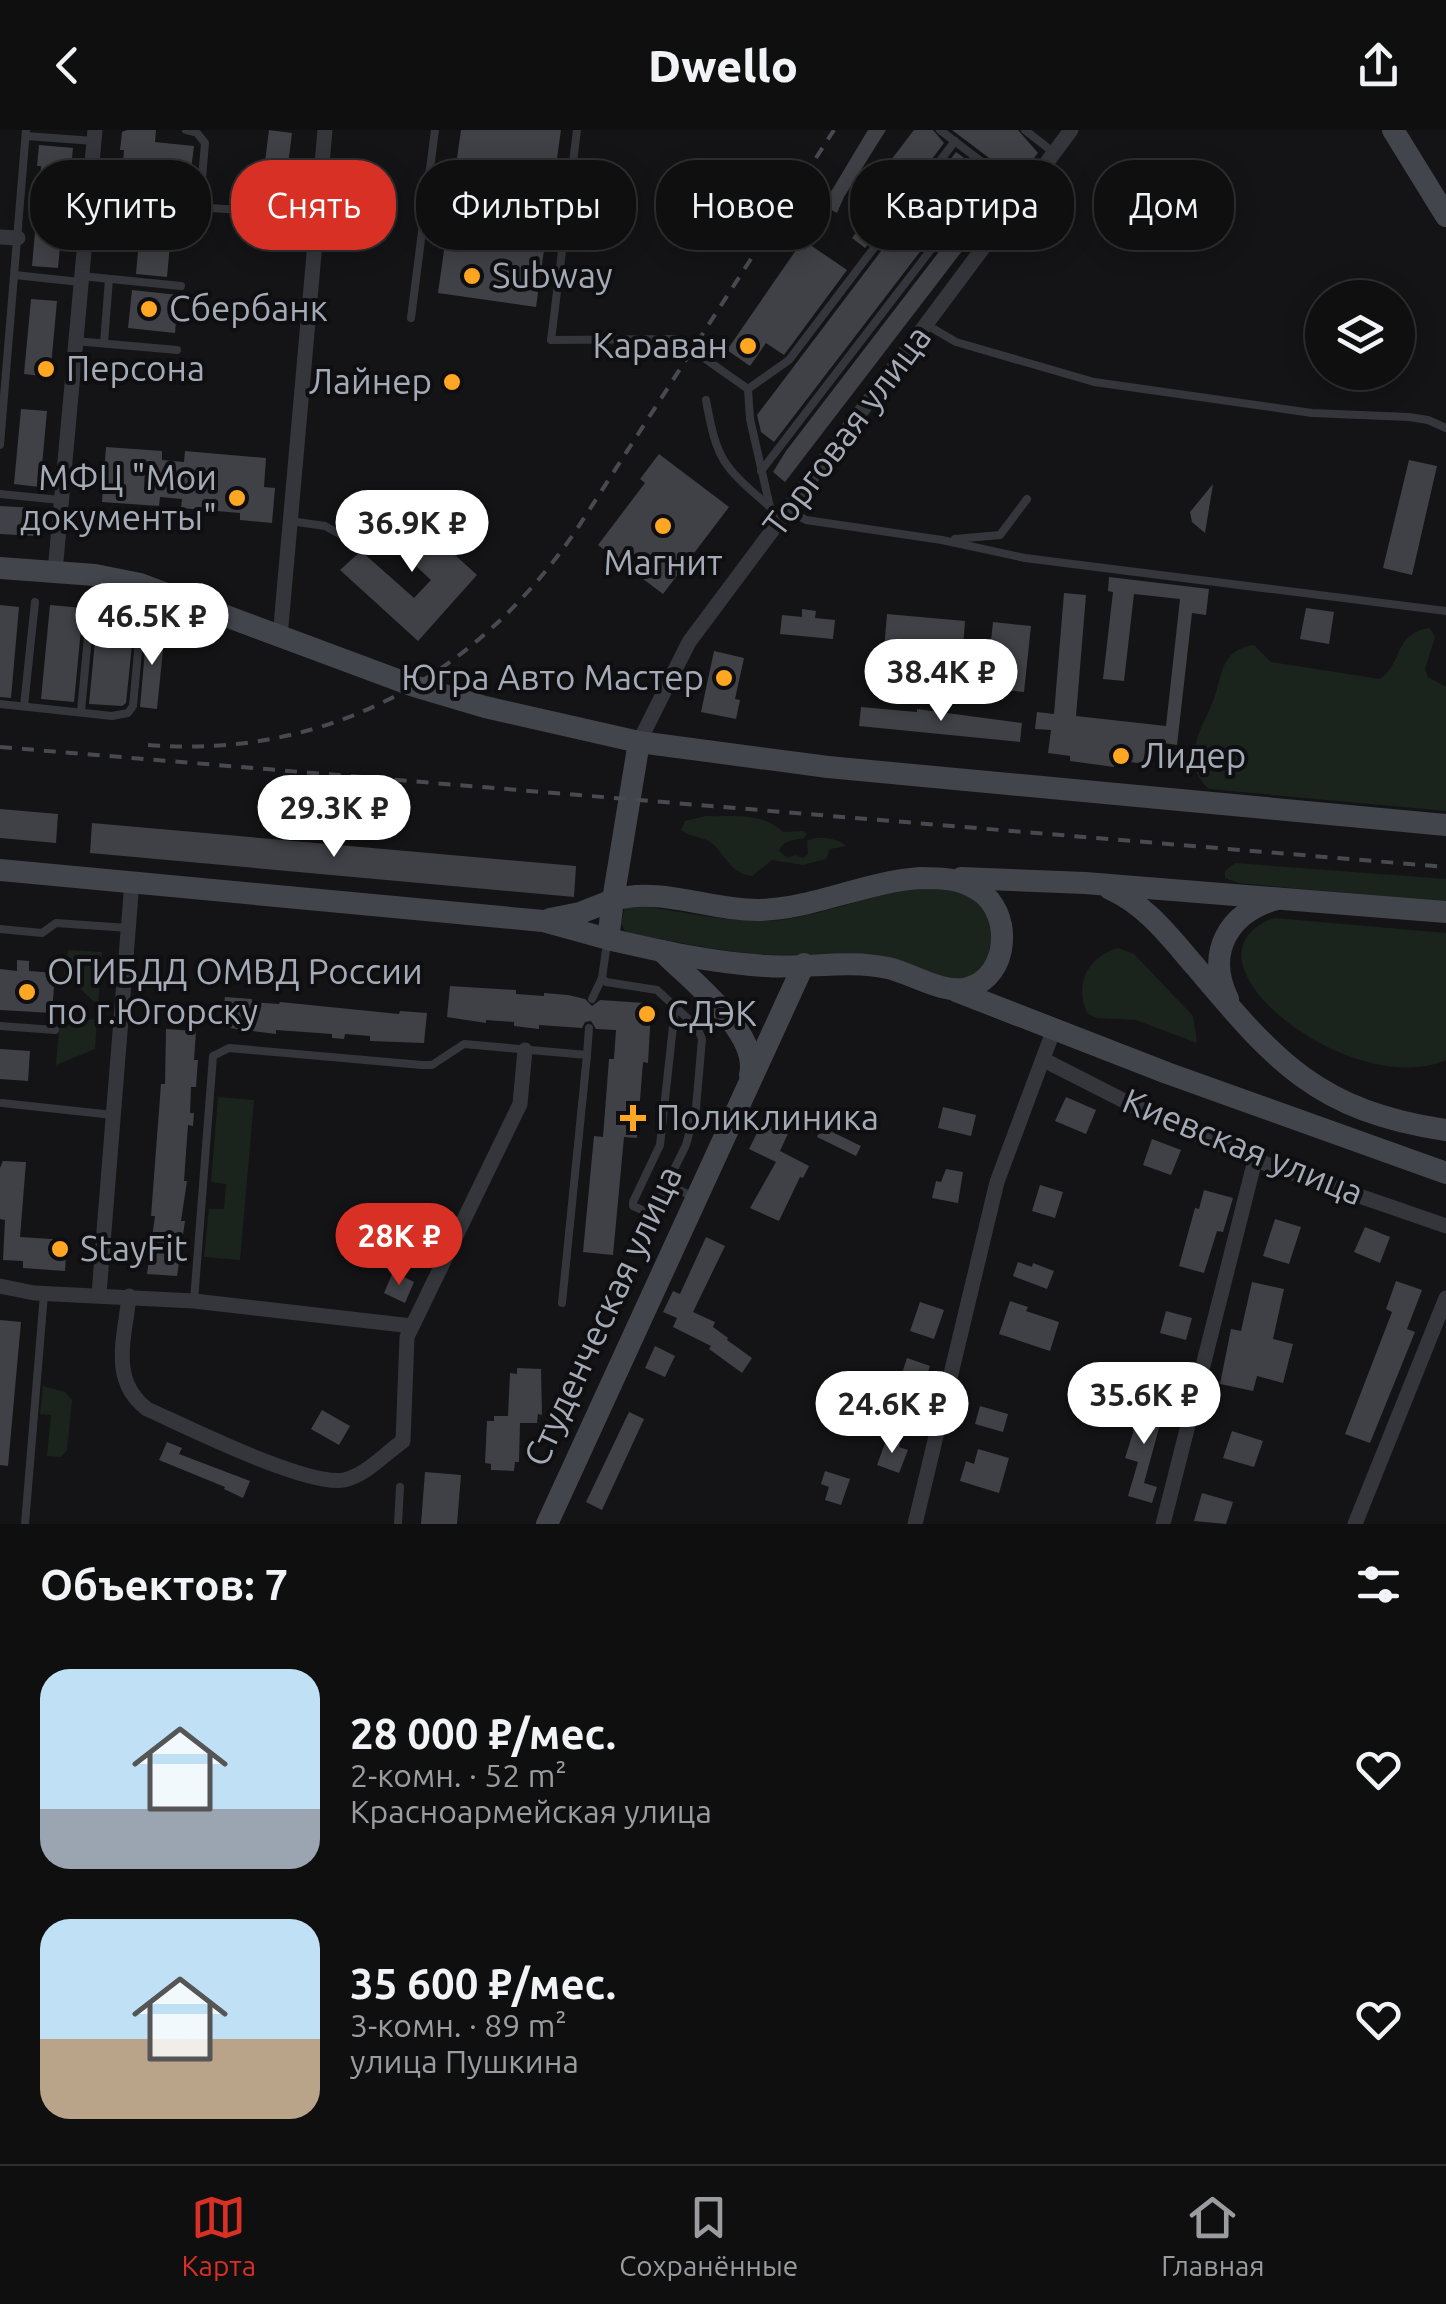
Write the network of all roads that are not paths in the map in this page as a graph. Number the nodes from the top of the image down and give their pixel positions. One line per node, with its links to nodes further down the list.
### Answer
1 (186, 130): 13 (lane)
2 (325, 130): 14 (street)
3 (435, 130): 28 (lane)
4 (577, 130): 33 (lane)
5 (940, 130): 11 (lane)
6 (1025, 130): 12 (lane)
7 (1071, 130): 12 (street, Торговая улица)
8 (1394, 130): 17 (street)
9 (26, 133): 10 (lane); 19 (lane)
10 (94, 136)
11 (955, 142): 15 (lane); 33 (lane)
12 (1055, 153): 16 (street, Торговая улица)
13 (204, 160)
14 (322, 160)
15 (979, 160)
16 (1050, 160)
17 (1446, 216)
18 (0, 237): 19 (street)
19 (18, 238): 24 (lane)
20 (83, 250): 25 (street)
21 (315, 250): 42 (street)
22 (931, 250): 37 (lane)
23 (983, 250): 29 (street, Торговая улица)
24 (14, 275): 25 (lane); 36 (lane)
25 (80, 279): 26 (lane); 30 (street)
26 (109, 279): 27 (lane); 31 (lane)
27 (181, 286)
28 (411, 318)
29 (927, 325): 35 (lane); 41 (street, Торговая улица)
30 (75, 341): 31 (lane); 40 (street)
31 (104, 343): 32 (lane)
32 (177, 350)
33 (748, 389): 37 (lane)
34 (706, 400): 41 (lane)
35 (1446, 428)
36 (0, 445)
37 (761, 471): 41 (lane)
38 (0, 494): 40 (lane)
39 (1027, 499): 43 (lane)
40 (61, 500): 46 (street)
41 (779, 511): 43 (lane); 55 (street, Торговая улица)
42 (290, 521): 44 (lane); 51 (street)
43 (942, 540): 49 (lane)
44 (358, 544)
45 (0, 568): 46 (street)
46 (55, 572): 51 (street)
47 (35, 602): 53 (lane)
48 (91, 605): 54 (lane)
49 (1446, 611)
50 (140, 630): 54 (lane)
51 (280, 637): 55 (street)
52 (0, 704): 53 (lane)
53 (24, 706): 54 (lane)
54 (81, 711)
55 (639, 742): 56 (street); 57 (street)
56 (1446, 825)
57 (624, 834): 63 (street); 64 (street)
58 (0, 870): 60 (street)
59 (952, 878): 61 (street); 63 (street); 73 (street)
60 (132, 882): 66 (street); 67 (street)
61 (1085, 882): 62 (street); 77 (street)
62 (1285, 896): 65 (street); 77 (street)
63 (666, 898): 64 (street)
64 (613, 900): 66 (street); 69 (street)
65 (1446, 912)
66 (543, 920): 69 (street)
67 (128, 928): 68 (lane); 86 (street)
68 (0, 929)
69 (608, 938): 70 (street); 72 (lane)
70 (662, 951): 71 (street); 84 (street)
71 (804, 964): 73 (street); 84 (street, Студенческая улица)
72 (602, 978): 74 (lane); 75 (lane)
73 (956, 991): 79 (street)
74 (592, 1000)
75 (676, 1008): 92 (lane); 92 (lane)
76 (0, 1026): 80 (lane)
77 (1246, 1027): 87 (street)
78 (589, 1028): 82 (lane)
79 (1054, 1029): 83 (street); 88 (street)
80 (56, 1030)
81 (525, 1050): 82 (lane); 100 (lane); 102 (street)
82 (586, 1055): 101 (lane)
83 (1044, 1060): 90 (street, Киевская улица); 107 (street)
84 (748, 1084): 93 (street, Студенческая улица)
85 (2, 1104): 86 (lane)
86 (113, 1114): 97 (street)
87 (1446, 1130)
88 (1378, 1149): 89 (street); 91 (street)
89 (1446, 1159)
90 (1256, 1160): 94 (street, Киевская улица); 108 (street)
91 (1446, 1173)
92 (666, 1184): 93 (lane)
93 (695, 1198): 106 (street, Студенческая улица)
94 (1446, 1226)
95 (0, 1286): 96 (street)
96 (44, 1293): 97 (street); 104 (lane)
97 (99, 1294): 98 (street)
98 (129, 1296): 100 (street); 102 (street)
99 (1446, 1298): 109 (street)
100 (194, 1302): 102 (street)
101 (562, 1302)
102 (412, 1326)
103 (400, 1487): 105 (lane)
104 (24, 1524)
105 (398, 1524)
106 (547, 1524)
107 (915, 1524)
108 (1164, 1524)
109 (1356, 1524)

